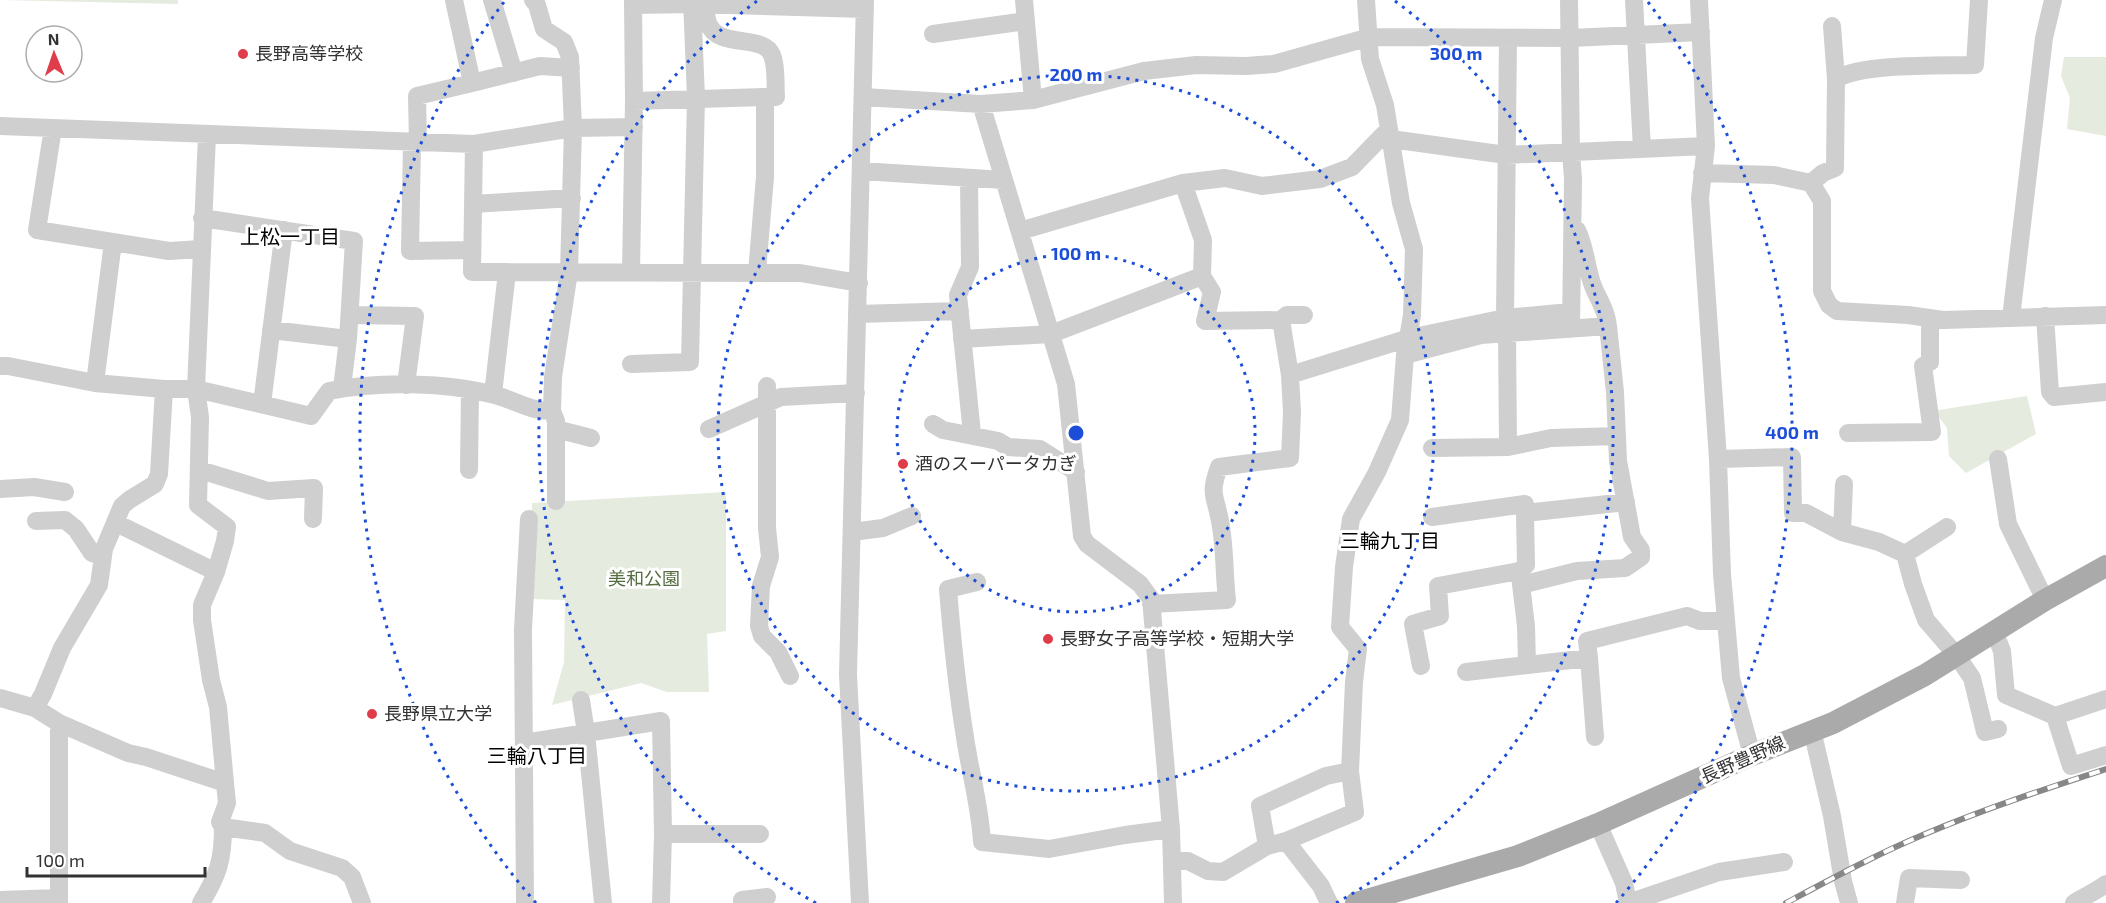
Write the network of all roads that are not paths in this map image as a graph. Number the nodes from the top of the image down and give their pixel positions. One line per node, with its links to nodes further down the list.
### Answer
1 (454, 0): 26 (street)
2 (492, 0): 24 (street)
3 (533, 0): 23 (street)
4 (1024, 0): 15 (street)
5 (1366, 0): 20 (street)
6 (1569, 0): 22 (street)
7 (1634, 0): 19 (street)
8 (1699, 0): 17 (street)
9 (1978, 0): 25 (street)
10 (2053, 0): 73 (street)
11 (633, 3): 12 (street); 31 (street)
12 (697, 3): 13 (street); 27 (street); 29 (street)
13 (790, 4): 14 (street)
14 (865, 4): 28 (street)
15 (1026, 21): 18 (street); 30 (street)
16 (1833, 26): 25 (street)
17 (1701, 32): 19 (street); 41 (street)
18 (933, 34)
19 (1635, 34): 22 (street); 42 (street)
20 (1370, 37): 21 (street); 30 (street); 37 (street)
21 (1508, 38): 22 (street); 44 (street)
22 (1571, 38): 43 (street)
23 (571, 68): 24 (street); 36 (street)
24 (514, 73): 26 (street)
25 (1836, 80): 50 (street)
26 (472, 83): 39 (street)
27 (765, 97): 29 (street); 64 (street)
28 (863, 97): 32 (street); 45 (street)
29 (696, 98): 31 (street); 63 (street)
30 (1033, 100): 32 (street)
31 (634, 101): 34 (street)
32 (981, 104): 48 (street)
33 (0, 126): 35 (street)
34 (634, 127): 36 (street); 62 (street)
35 (53, 128): 38 (street); 57 (street)
36 (573, 128): 40 (street); 51 (street)
37 (1390, 134): 44 (street); 49 (street); 83 (street)
38 (207, 135): 39 (street); 53 (street)
39 (415, 143): 40 (street); 59 (street)
40 (474, 144): 52 (street)
41 (1706, 146): 42 (street); 46 (street)
42 (1642, 149): 43 (street)
43 (1571, 152): 44 (street); 54 (street)
44 (1506, 155): 77 (street)
45 (861, 171): 47 (street); 66 (street)
46 (1702, 173): 50 (street); 108 (street)
47 (969, 178): 48 (street); 67 (street)
48 (1004, 180): 56 (street)
49 (1183, 183): 56 (street); 65 (street)
50 (1811, 183): 74 (street)
51 (572, 198): 52 (street); 61 (street)
52 (473, 204): 59 (street)
53 (202, 218): 55 (street); 58 (street)
54 (1573, 223): 76 (street); 78 (street)
55 (284, 230): 69 (street); 79 (street)
56 (1020, 231): 80 (street)
57 (113, 242): 58 (street); 87 (street)
58 (201, 249): 91 (street)
59 (471, 250): 60 (street)
60 (507, 272): 61 (street); 95 (street)
61 (569, 272): 62 (street); 98 (street)
62 (631, 272): 63 (street)
63 (693, 272): 64 (street); 84 (street)
64 (757, 272): 66 (street)
65 (1202, 276): 75 (street); 80 (street)
66 (859, 284): 68 (street)
67 (960, 311): 68 (street); 82 (street)
68 (858, 314): 94 (street)
69 (350, 315): 81 (street); 88 (street)
70 (1304, 315): 75 (street)
71 (2106, 315): 72 (street)
72 (2045, 316): 73 (street); 93 (street)
73 (2011, 318): 74 (street)
74 (1930, 319): 102 (street)
75 (1281, 320): 86 (street)
76 (1571, 320): 77 (street); 78 (street)
77 (1506, 325): 83 (street); 106 (street)
78 (1608, 326): 104 (street)
79 (271, 330): 81 (street); 97 (street)
80 (1051, 334): 82 (street); 112 (street)
81 (348, 339): 89 (street)
82 (962, 339): 103 (street)
83 (1407, 346): 86 (street); 157 (street)
84 (631, 364)
85 (0, 366): 87 (street)
86 (1290, 375): 135 (street)
87 (95, 383): 90 (street)
88 (406, 385): 89 (street); 92 (street)
89 (342, 388): 97 (street)
90 (164, 389): 91 (street); 124 (street)
91 (196, 389): 97 (street); 110 (street)
92 (470, 390): 95 (street); 111 (street)
93 (2106, 392)
94 (856, 393): 96 (street); 126 (street)
95 (493, 394): 98 (street)
96 (767, 395): 101 (street); 143 (street)
97 (262, 404)
98 (552, 411): 100 (street)
99 (933, 424): 103 (street)
100 (556, 429): 105 (street); 116 (street)
101 (709, 429)
102 (1848, 433)
103 (972, 434): 112 (street)
104 (1617, 436): 106 (street); 117 (street)
105 (591, 438)
106 (1508, 447): 107 (street)
107 (1432, 448)
108 (1719, 459): 127 (street); 136 (street)
109 (1998, 459): 134 (street)
110 (200, 470): 121 (street); 131 (street)
111 (469, 470)
112 (1076, 472): 135 (street)
113 (1844, 484): 127 (street)
114 (0, 489): 115 (street)
115 (65, 492)
116 (556, 501)
117 (1626, 502): 118 (street); 132 (street)
118 (1524, 513): 120 (street); 132 (street)
119 (912, 516): 126 (street)
120 (1432, 517)
121 (313, 519)
122 (529, 519): 154 (street)
123 (36, 521): 129 (street)
124 (116, 523): 129 (street); 131 (street)
125 (1947, 527): 128 (street)
126 (852, 532): 180 (street)
127 (1842, 532): 128 (street)
128 (1905, 554): 138 (street)
129 (103, 556): 147 (street)
130 (2106, 566): 134 (main road, 長野豊野線)
131 (216, 572): 158 (street)
132 (1520, 578): 140 (street); 141 (street)
133 (977, 582): 161 (street)
134 (2045, 600): 137 (main road, 長野豊野線)
135 (1151, 604): 161 (street)
136 (1726, 621): 139 (street); 155 (street)
137 (1994, 631): 138 (main road, 長野豊野線); 148 (street)
138 (1957, 656): 150 (street); 151 (main road, 長野豊野線)
139 (1589, 658): 140 (street); 153 (street)
140 (1527, 664): 142 (street)
141 (1421, 666)
142 (1466, 672)
143 (790, 676)
144 (0, 698): 147 (street)
145 (2106, 699): 148 (street)
146 (581, 700): 152 (street)
147 (34, 708): 149 (street)
148 (2055, 716): 156 (street)
149 (59, 723): 158 (street); 172 (street)
150 (1998, 729)
151 (1812, 730): 155 (main road, 長野豊野線); 185 (street)
152 (586, 733): 154 (street); 162 (street); 177 (street)
153 (1595, 737)
154 (524, 743): 176 (street)
155 (1752, 755): 159 (main road, 長野豊野線)
156 (2106, 755)
157 (1350, 771): 164 (street); 165 (street)
158 (225, 783): 160 (street)
159 (1598, 824): 183 (main road, 長野豊野線); 184 (street)
160 (222, 827): 174 (street); 175 (street)
161 (1171, 829): 166 (street)
162 (663, 834): 163 (street); 178 (street)
163 (760, 834)
164 (1286, 841): 165 (street); 182 (street)
165 (1266, 846): 166 (street)
166 (1172, 861): 181 (street)
167 (1784, 862): 184 (street)
168 (1961, 880): 186 (street)
169 (2106, 884): 173 (street)
170 (767, 897): 179 (street)
171 (0, 900): 172 (street)
172 (59, 900)
173 (2089, 900)
174 (365, 902)
175 (201, 903)
176 (525, 903)
177 (603, 903)
178 (661, 903)
179 (742, 903)
180 (860, 903)
181 (1173, 903)
182 (1329, 903)
183 (1356, 903)
184 (1628, 903)
185 (1849, 903)
186 (1905, 903)

